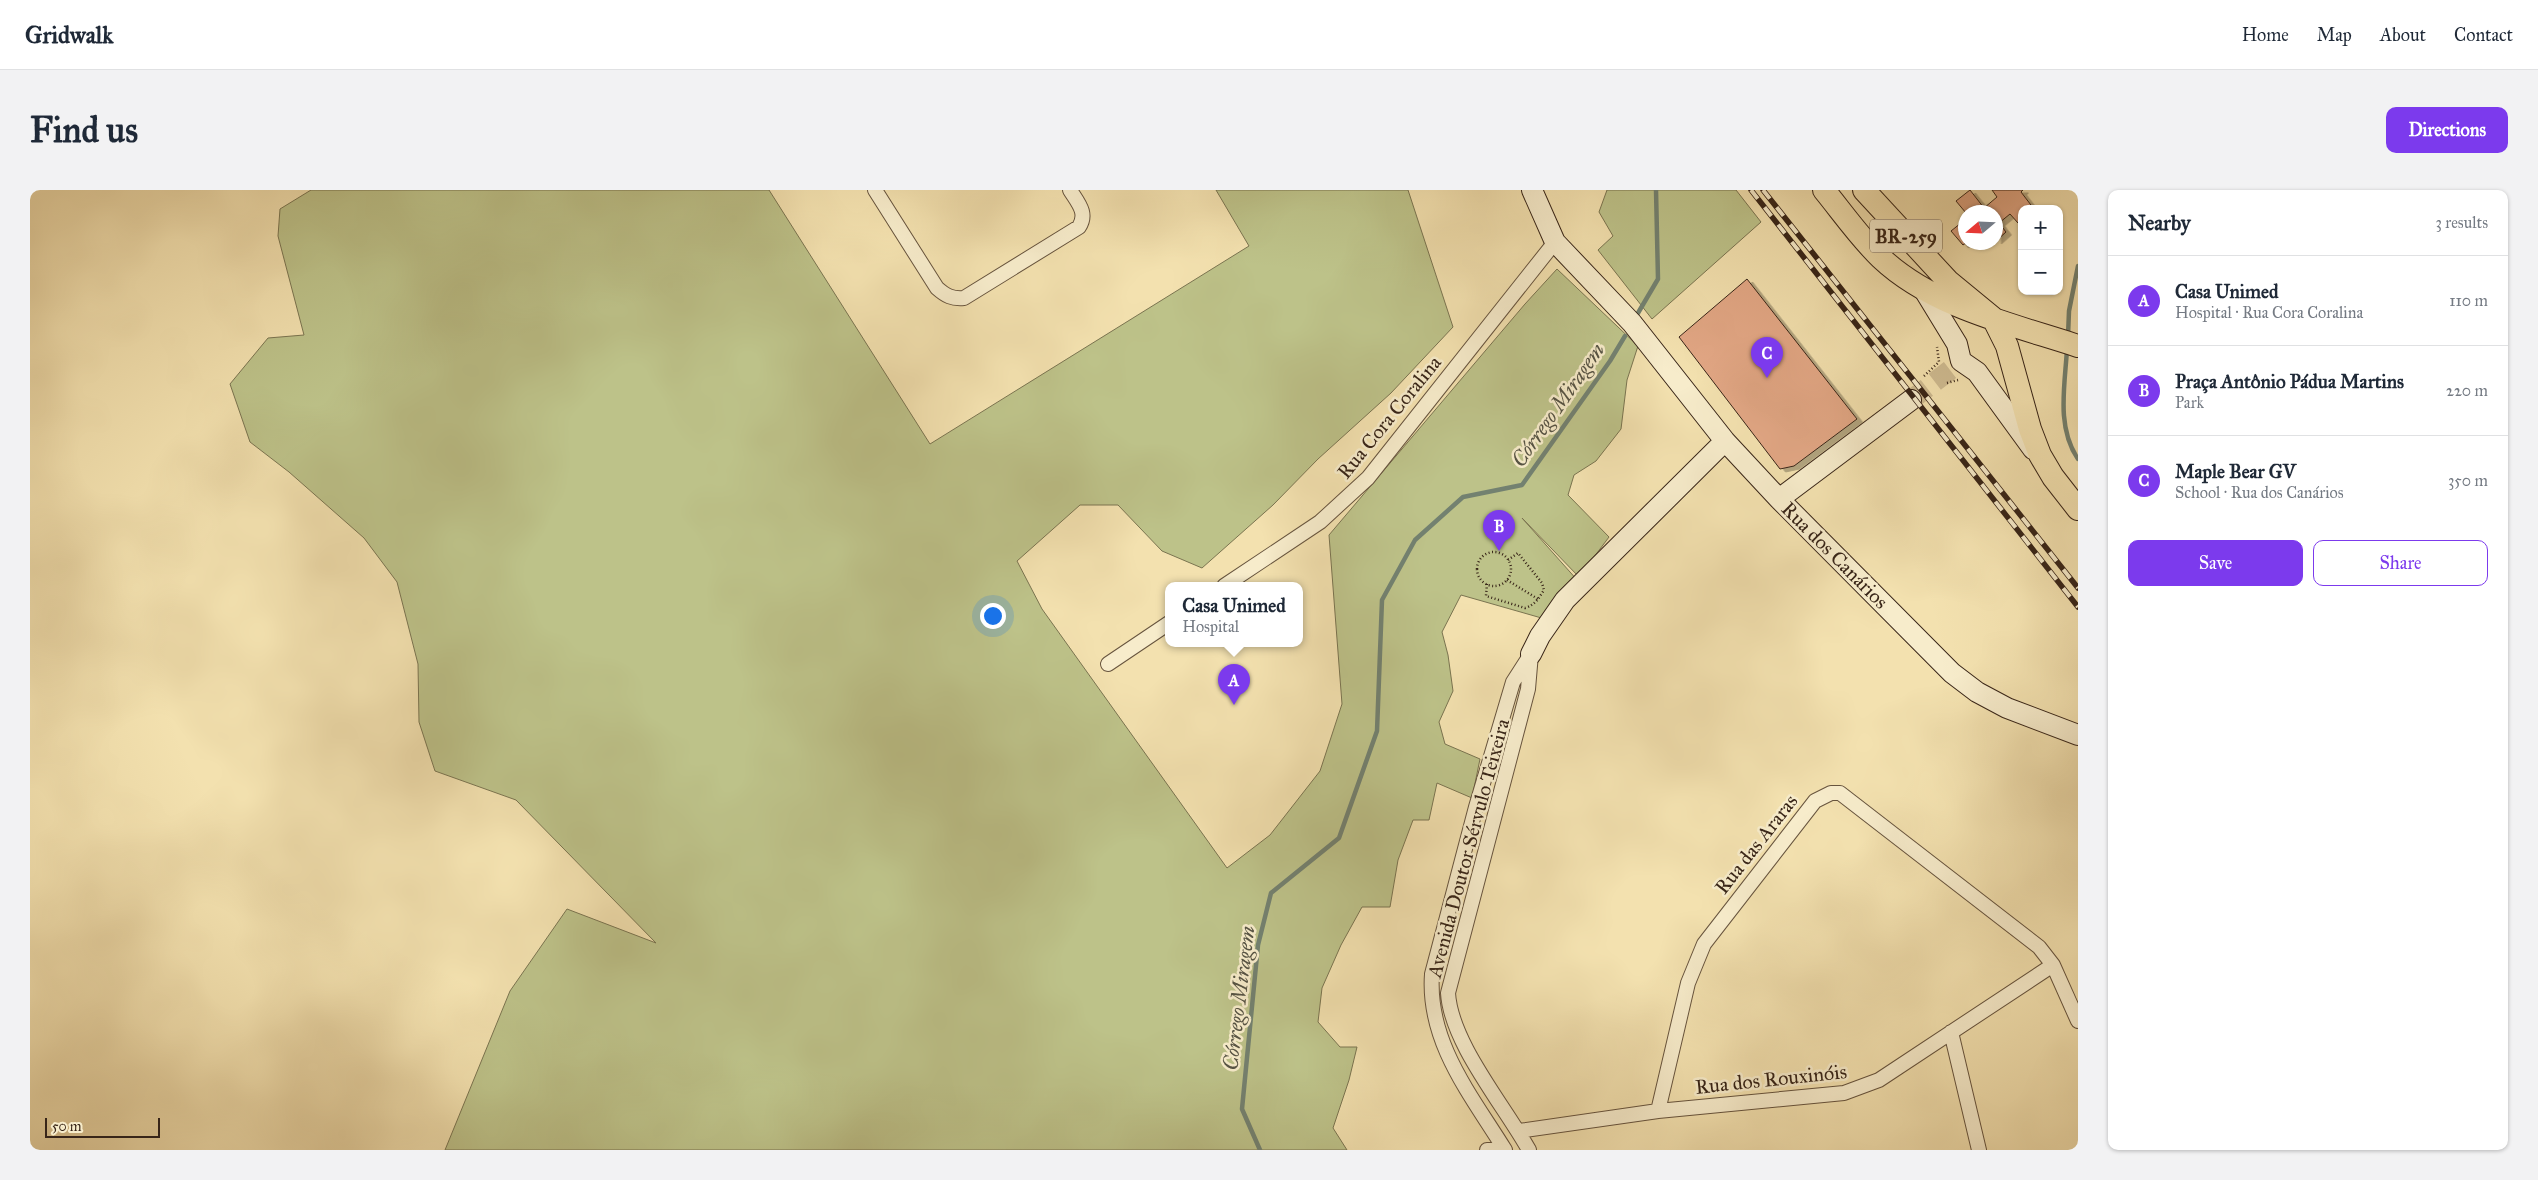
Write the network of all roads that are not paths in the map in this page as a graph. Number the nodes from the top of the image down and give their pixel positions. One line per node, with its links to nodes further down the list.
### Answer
1 (875, 190): 2 (street)
2 (1070, 190)
3 (1532, 190): 6 (street, Rua dos Canários)
4 (1824, 190): 7 (main road, BR-259)
5 (1864, 190): 8 (main road, BR-259)
6 (1555, 242): 11 (street, Rua dos Canários); 15 (street, Rua Cora Coralina)
7 (1924, 290): 8 (main road, BR-259); 12 (street)
8 (1992, 318): 9 (main road, BR-259); 12 (main road)
9 (2078, 346)
10 (1911, 400): 13 (street)
11 (1724, 441): 13 (street, Rua dos Canários); 17 (street, Avenida Doutor Sérvulo Teixeira)
12 (2053, 477): 14 (main road)
13 (1779, 499): 19 (street, Rua dos Canários)
14 (2078, 509)
15 (1230, 582)
16 (1165, 626): 18 (street)
17 (1531, 654): 21 (street, Avenida Doutor Sérvulo Teixeira); 22 (street, Avenida Doutor Sérvulo Teixeira)
18 (1108, 664)
19 (2078, 735)
20 (2052, 965): 23 (street, Rua das Araras); 24 (street, Rua dos Rouxinóis); 25 (street, Rua das Araras)
21 (1449, 1008): 22 (street); 26 (street, Avenida Doutor Sérvulo Teixeira)
22 (1433, 1011): 27 (street, Avenida Doutor Sérvulo Teixeira)
23 (2078, 1022)
24 (1951, 1032): 25 (street, Rua dos Rouxinóis); 31 (street)
25 (1658, 1111): 26 (street, Rua dos Rouxinóis)
26 (1519, 1131): 30 (street, Avenida Doutor Sérvulo Teixeira)
27 (1495, 1134): 28 (street); 29 (street, Avenida Doutor Sérvulo Teixeira)
28 (1492, 1150)
29 (1505, 1150)
30 (1529, 1150)
31 (1980, 1150)

